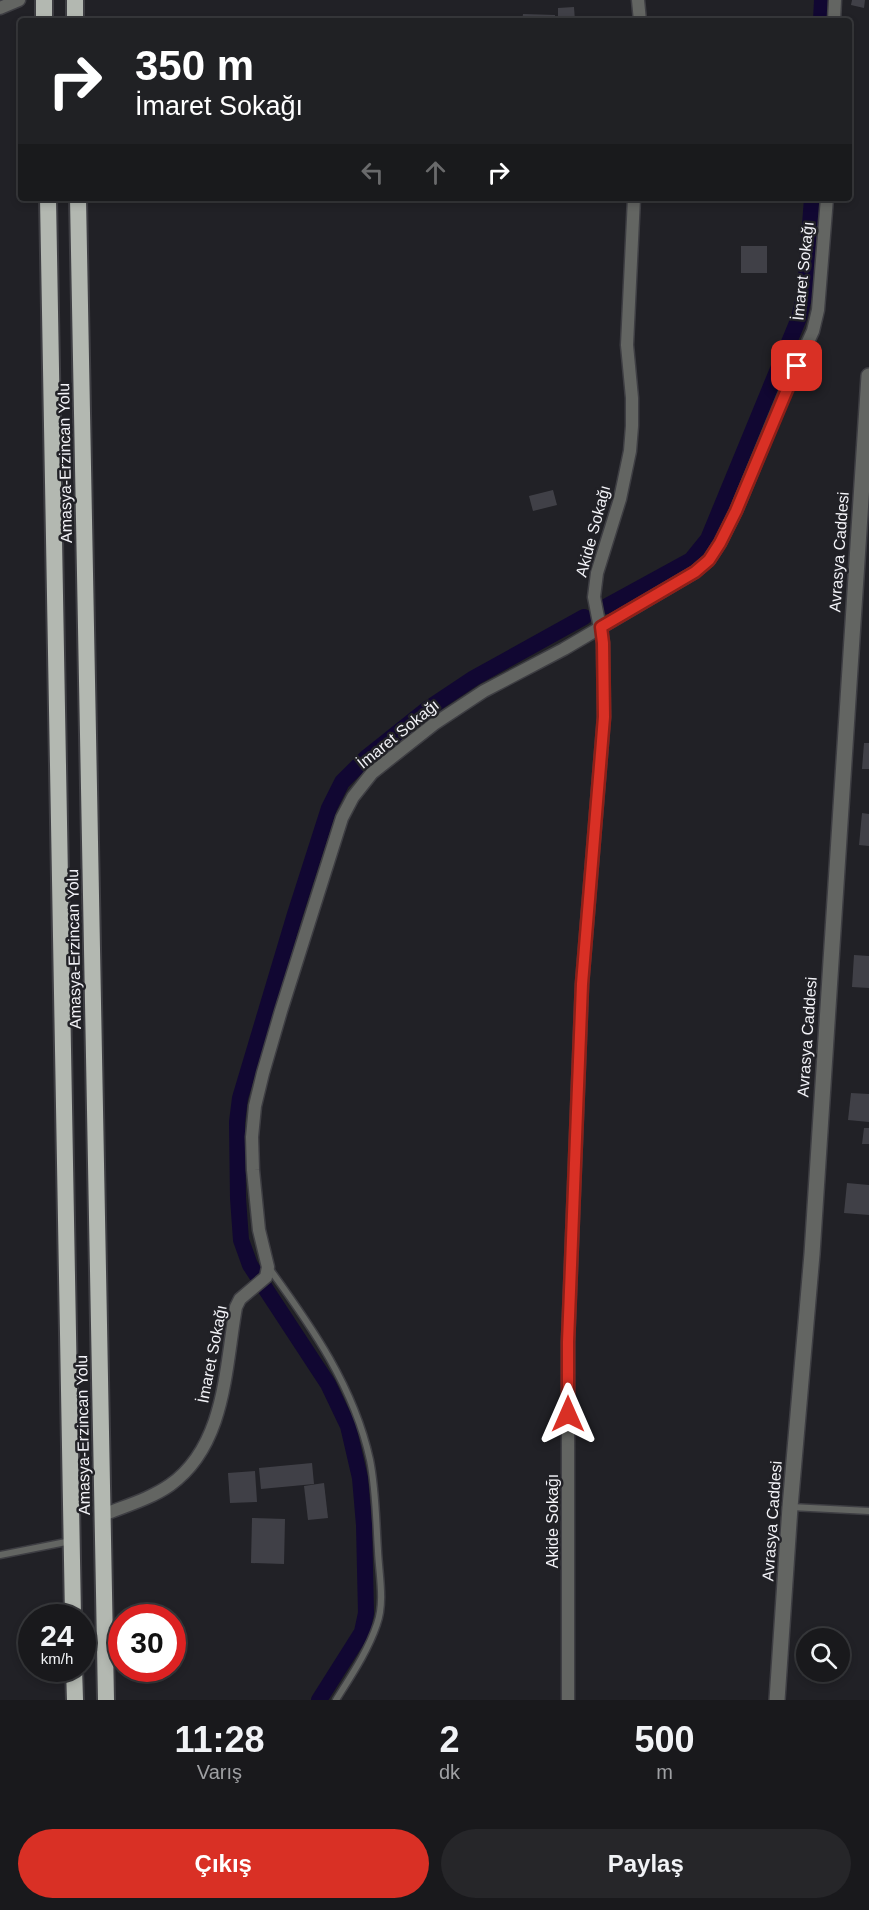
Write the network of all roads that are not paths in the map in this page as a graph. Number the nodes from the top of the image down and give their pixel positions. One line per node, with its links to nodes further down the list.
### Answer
1 (19, 0): 6 (street)
2 (44, 0): 7 (highway)
3 (75, 0): 8 (highway)
4 (638, 0): 9 (street)
5 (835, 0): 10 (street)
6 (0, 9)
7 (44, 18)
8 (75, 18)
9 (640, 18)
10 (834, 18)
11 (48, 201): 21 (highway, Amasya-Erzincan Yolu)
12 (78, 201): 20 (highway, Amasya-Erzincan Yolu)
13 (634, 201): 16 (street, Akide Sokağı)
14 (826, 201): 16 (street, İmaret Sokağı)
15 (869, 376): 18 (street, Avrasya Caddesi)
16 (601, 627): 17 (street, İmaret Sokağı); 28 (street, Akide Sokağı)
17 (267, 1272): 20 (street, İmaret Sokağı); 27 (lane)
18 (790, 1507): 19 (lane); 29 (street, Avrasya Caddesi)
19 (869, 1511)
20 (103, 1515): 26 (highway, Amasya-Erzincan Yolu)
21 (71, 1540): 22 (lane); 23 (highway, Amasya-Erzincan Yolu)
22 (0, 1555)
23 (73, 1604)
24 (74, 1682): 25 (highway)
25 (75, 1700)
26 (106, 1700)
27 (336, 1700)
28 (568, 1700)
29 (777, 1700)

